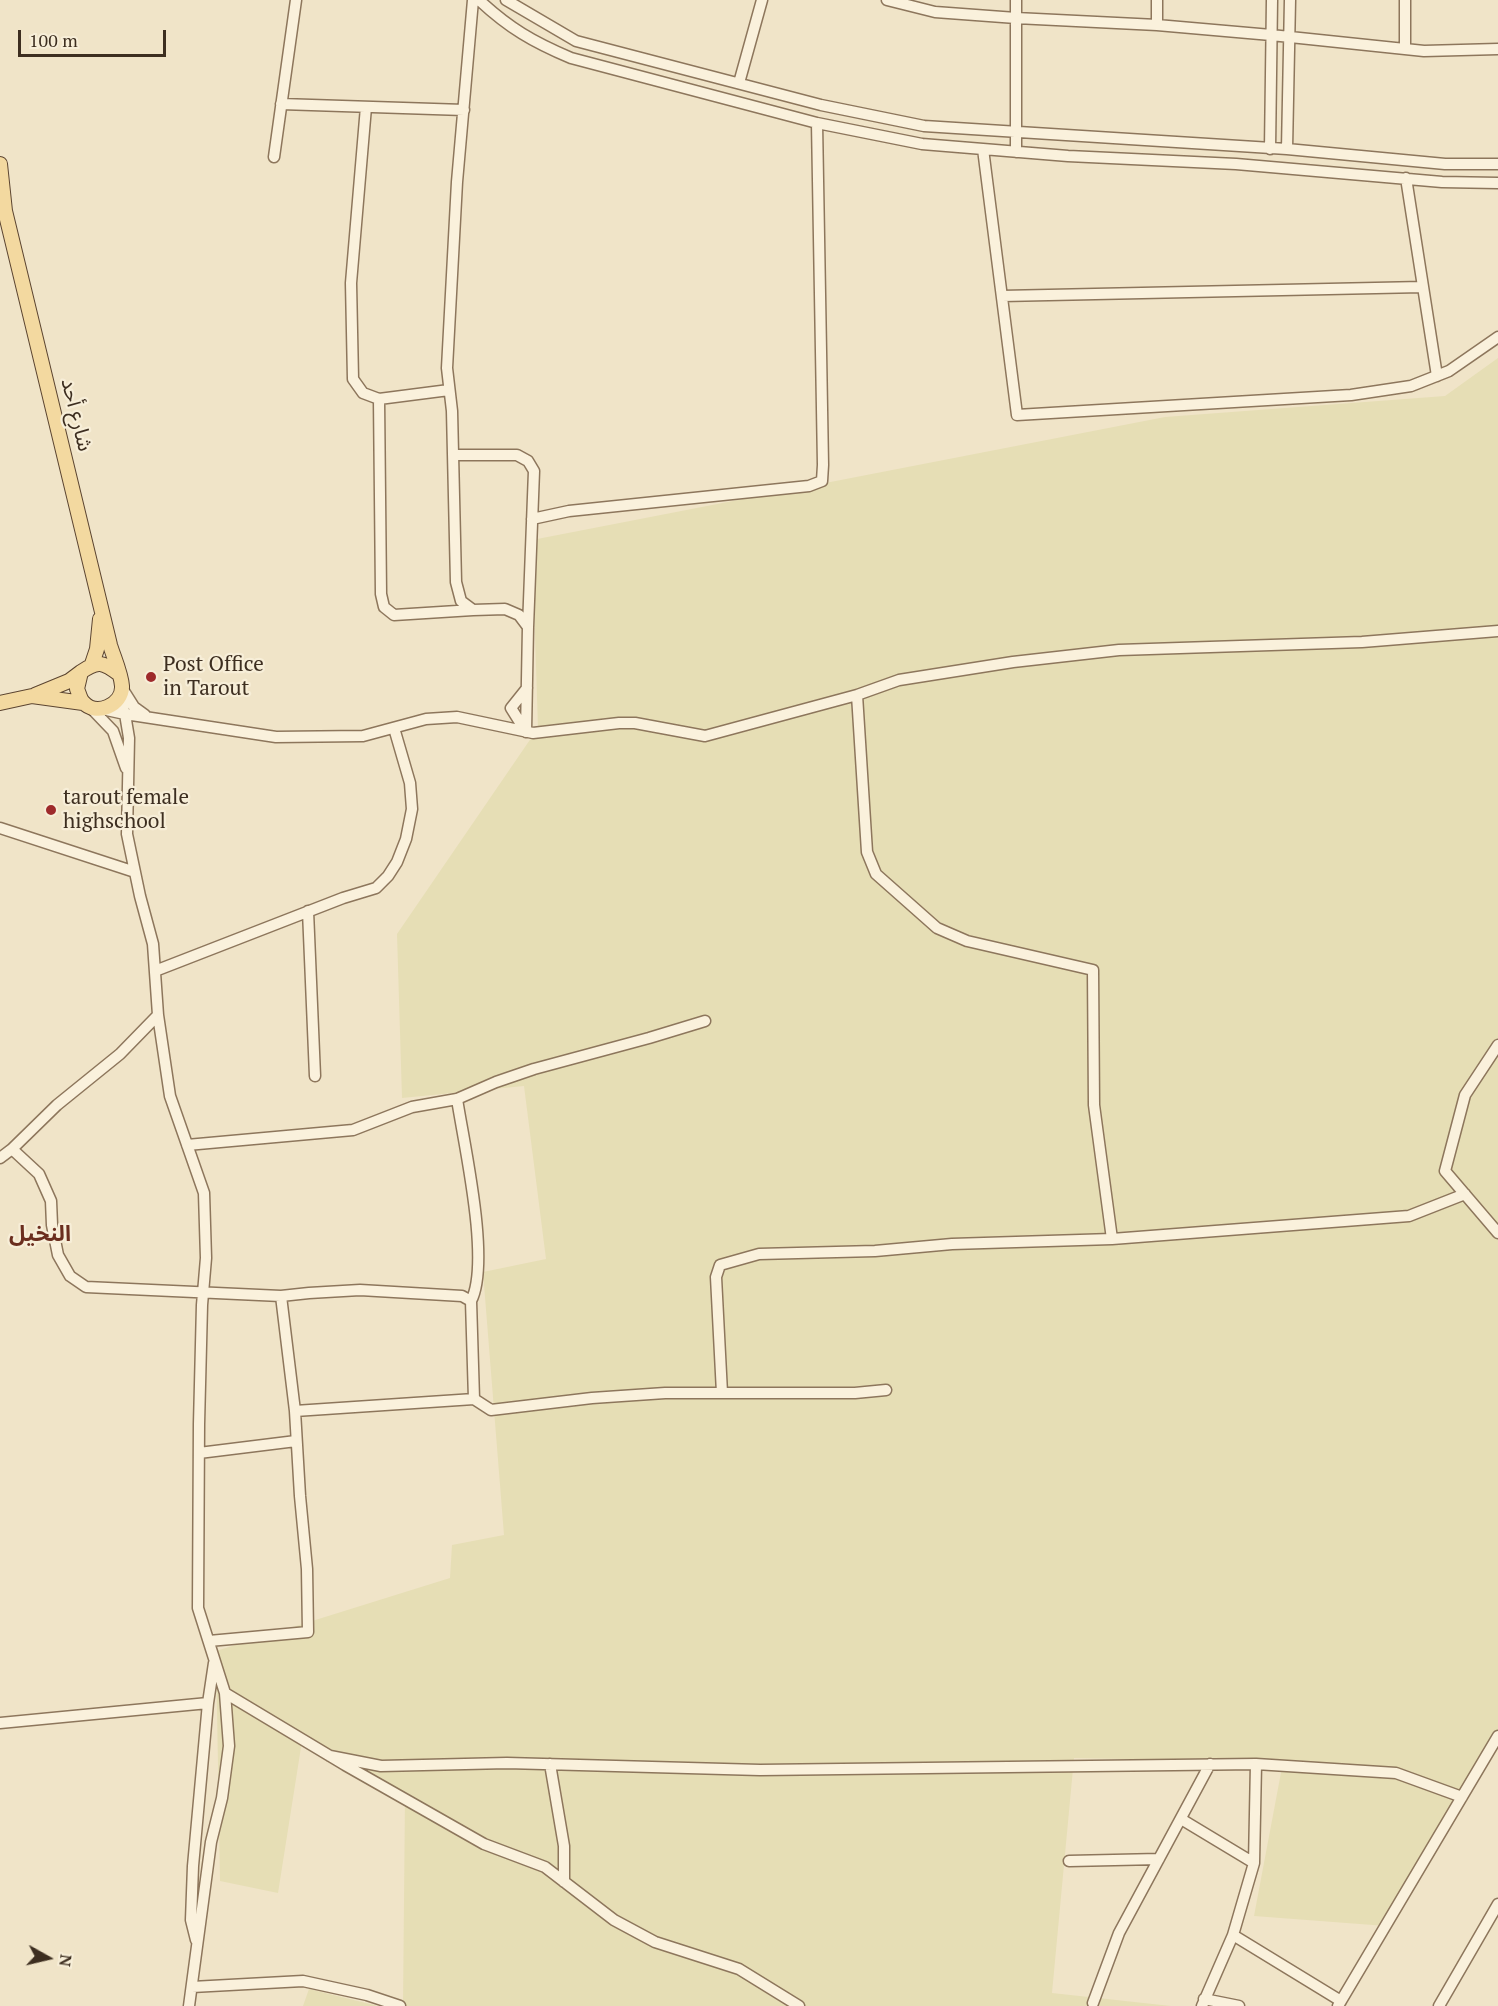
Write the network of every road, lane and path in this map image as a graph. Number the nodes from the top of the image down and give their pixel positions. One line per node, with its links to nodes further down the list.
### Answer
1 (296, 0): 20 (street)
2 (473, 0): 22 (street)
3 (479, 0): 23 (street)
4 (506, 0): 18 (street)
5 (762, 0): 18 (street)
6 (887, 0): 12 (street)
7 (1016, 0): 12 (street)
8 (1157, 0): 13 (street)
9 (1272, 0): 14 (street)
10 (1290, 0): 15 (street)
11 (1405, 0): 16 (street)
12 (1016, 18): 13 (street); 25 (street)
13 (1157, 25): 14 (street)
14 (1271, 35): 15 (street); 19 (street)
15 (1289, 37): 16 (street); 24 (street)
16 (1405, 49): 17 (street)
17 (1498, 50)
18 (739, 83): 25 (street)
19 (1270, 103): 24 (street); 27 (street)
20 (282, 105): 21 (street); 31 (street)
21 (366, 107): 22 (street); 44 (street)
22 (464, 110): 43 (street)
23 (817, 123): 26 (street); 46 (street)
24 (1287, 131): 28 (street)
25 (1016, 132): 27 (street); 30 (street)
26 (983, 149): 30 (street); 40 (street)
27 (1270, 149): 28 (street)
28 (1287, 149): 29 (street)
29 (1300, 151): 32 (street); 35 (street)
30 (1016, 152): 35 (street)
31 (274, 157)
32 (1407, 160): 34 (street); 37 (street)
33 (0, 164): 47 (main road, شارع أحد)
34 (1498, 164)
35 (1326, 172): 36 (street)
36 (1406, 178): 37 (street); 39 (street)
37 (1418, 179): 38 (street)
38 (1498, 183)
39 (1422, 287): 40 (street); 42 (street)
40 (1002, 296): 42 (street)
41 (1498, 338): 42 (street)
42 (1437, 376)
43 (449, 390): 44 (street); 45 (street)
44 (381, 396): 48 (street)
45 (453, 455): 46 (street); 48 (street)
46 (532, 519): 49 (street)
47 (102, 608): 51 (main road); 52 (main road, شارع أحد)
48 (473, 610): 49 (street)
49 (528, 627): 53 (street)
50 (1498, 631): 54 (street)
51 (87, 668): 52 (main road); 55 (main road); 57 (main road)
52 (120, 686): 57 (main road); 58 (street); 59 (street)
53 (527, 688): 61 (street); 61 (street)
54 (857, 695): 61 (street); 78 (street)
55 (32, 696): 56 (main road); 57 (main road)
56 (0, 703)
57 (92, 706): 58 (street); 63 (street)
58 (125, 714): 59 (street); 62 (street)
59 (147, 717): 60 (street); 62 (street)
60 (394, 728): 61 (street); 66 (street)
61 (526, 732)
62 (129, 738): 63 (street)
63 (127, 771): 65 (street)
64 (0, 828): 65 (street)
65 (135, 872): 67 (street)
66 (308, 911): 67 (street); 71 (street)
67 (155, 971): 68 (street)
68 (158, 1015): 73 (street); 74 (street)
69 (705, 1021): 72 (street)
70 (1498, 1045): 76 (street)
71 (315, 1076)
72 (457, 1099): 73 (street); 81 (street)
73 (187, 1145): 79 (street)
74 (12, 1149): 75 (street); 79 (street)
75 (0, 1158)
76 (1465, 1194): 77 (street); 78 (street)
77 (1498, 1233)
78 (1112, 1239): 83 (street)
79 (203, 1291): 80 (street); 87 (street)
80 (281, 1296): 81 (street); 85 (street)
81 (471, 1300): 84 (street)
82 (886, 1390): 83 (street)
83 (722, 1393): 84 (street)
84 (474, 1399): 85 (street)
85 (295, 1411): 86 (street)
86 (296, 1441): 87 (street); 88 (street)
87 (199, 1453): 88 (street)
88 (209, 1641): 89 (street)
89 (214, 1659): 90 (street); 91 (street)
90 (225, 1693): 94 (street); 106 (street)
91 (208, 1703): 92 (street); 106 (street)
92 (0, 1724)
93 (1498, 1736): 98 (street)
94 (330, 1756): 95 (street); 103 (street)
95 (550, 1764): 96 (street); 103 (street)
96 (1210, 1764): 97 (street); 99 (street)
97 (1256, 1764): 98 (street); 102 (street)
98 (1462, 1797): 111 (street)
99 (1181, 1819): 100 (street); 102 (street)
100 (1159, 1859): 101 (street); 109 (street)
101 (1069, 1861)
102 (1254, 1863): 105 (street)
103 (564, 1882): 108 (street)
104 (1498, 1904): 117 (street)
105 (1233, 1935): 110 (street); 111 (street)
106 (197, 1946): 107 (street)
107 (192, 1987): 112 (street); 113 (street)
108 (782, 1994): 114 (street); 115 (street)
109 (1093, 2003)
110 (1203, 2003): 116 (street)
111 (1339, 2004)
112 (189, 2006)
113 (400, 2006)
114 (781, 2006)
115 (799, 2006)
116 (1239, 2006)
117 (1439, 2006)

